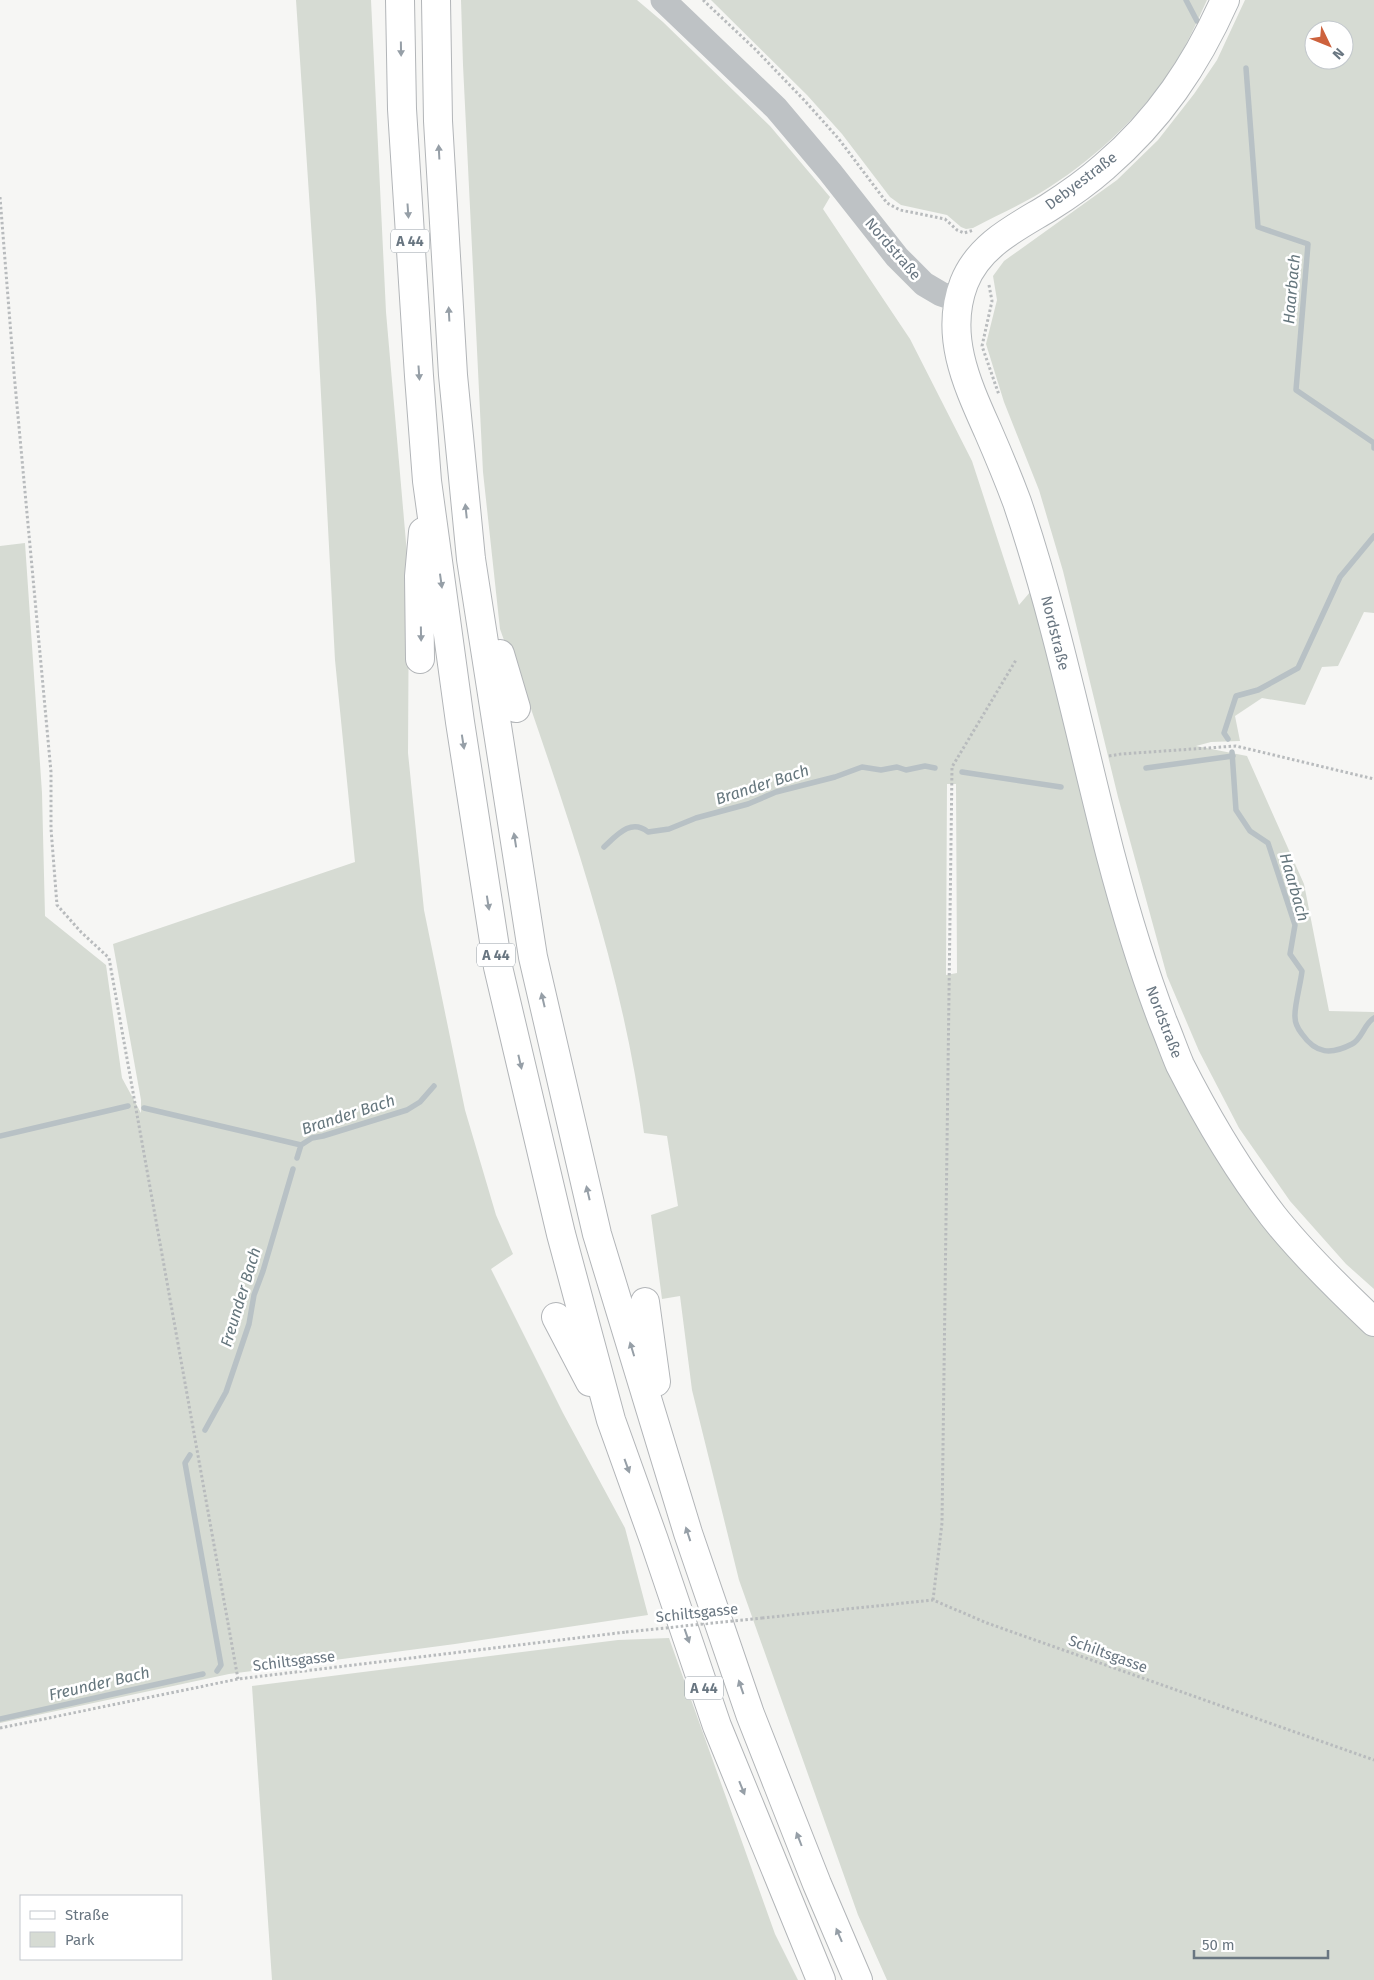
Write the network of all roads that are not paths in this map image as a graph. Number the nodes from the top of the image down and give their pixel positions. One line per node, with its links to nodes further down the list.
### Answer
1 (400, 0): 6 (main road, A 44, one-way to 6)
2 (436, 0): 7 (main road, A 44, one-way to 2)
3 (663, 0): 5 (street, Nordstraße)
4 (1225, 0): 5 (main road, Debyestraße)
5 (959, 300): 12 (main road, Nordstraße)
6 (428, 481): 8 (main road, one-way to 8); 13 (main road, A 44, one-way to 13)
7 (471, 559): 9 (main road); 14 (main road, A 44, one-way to 7)
8 (420, 660)
9 (516, 708)
10 (645, 1302): 14 (main road)
11 (556, 1317): 13 (main road)
12 (1374, 1322)
13 (611, 1420): 15 (main road, A 44, one-way to 15)
14 (666, 1463): 16 (main road, A 44, one-way to 14)
15 (821, 1980)
16 (858, 1980)

